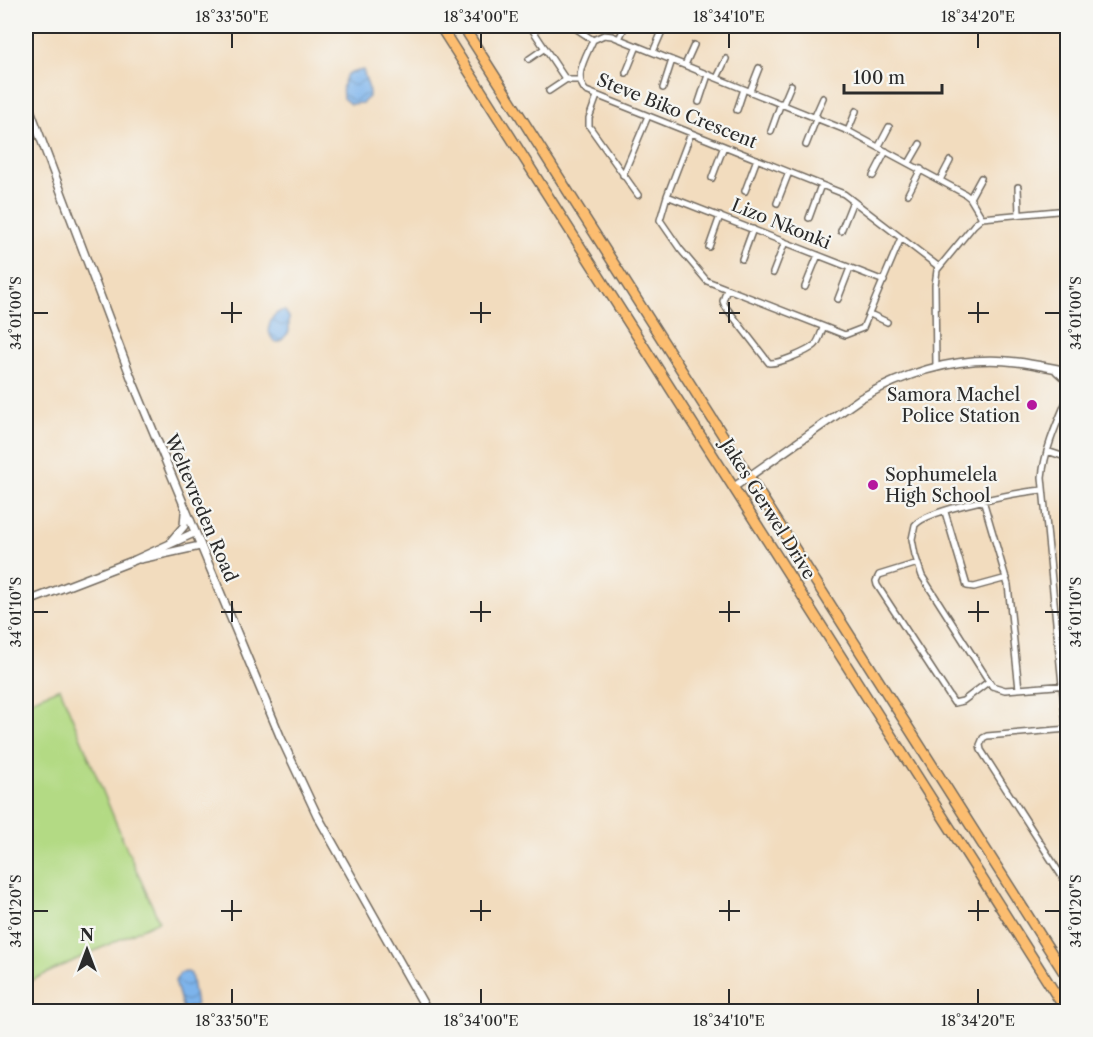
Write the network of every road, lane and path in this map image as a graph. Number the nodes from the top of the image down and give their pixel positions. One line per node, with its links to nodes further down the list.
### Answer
1 (440, 26): 94 (highway, Jakes Gerwel Drive)
2 (463, 26): 93 (highway, Jakes Gerwel Drive)
3 (530, 26): 11 (street)
4 (572, 26): 8 (street)
5 (625, 26): 7 (street)
6 (663, 29): 12 (street)
7 (619, 39): 8 (street); 10 (street)
8 (593, 40): 22 (street, Steve Biko Crescent)
9 (694, 45): 16 (street)
10 (637, 46): 12 (street); 18 (street)
11 (545, 48): 13 (street); 21 (street)
12 (653, 52): 15 (street)
13 (529, 59)
14 (726, 59): 20 (street)
15 (672, 60): 16 (street); 24 (street)
16 (685, 65): 19 (street)
17 (759, 68): 25 (street)
18 (626, 73)
19 (708, 75): 20 (street); 30 (street)
20 (717, 78): 25 (street)
21 (567, 79): 22 (street); 26 (street)
22 (579, 80): 27 (street, Steve Biko Crescent)
23 (791, 85): 31 (street)
24 (663, 88)
25 (747, 90): 31 (street); 32 (street)
26 (549, 91)
27 (597, 96): 34 (street, Steve Biko Crescent); 50 (street)
28 (823, 98): 35 (street)
29 (26, 99): 97 (street, Weltevreden Road)
30 (699, 102)
31 (782, 104): 35 (street); 37 (street)
32 (737, 110)
33 (856, 111): 38 (street)
34 (648, 116): 39 (street, Steve Biko Crescent); 50 (street)
35 (816, 117): 38 (street); 41 (street)
36 (889, 127): 43 (street)
37 (771, 130)
38 (848, 130): 43 (street)
39 (691, 133): 42 (street, Steve Biko Crescent); 60 (street)
40 (920, 144): 47 (street)
41 (806, 145)
42 (724, 146): 45 (street, Steve Biko Crescent); 52 (street)
43 (879, 147): 44 (street)
44 (886, 151): 47 (street); 51 (street)
45 (757, 159): 49 (street, Steve Biko Crescent); 57 (street)
46 (950, 161): 54 (street)
47 (909, 163): 48 (street)
48 (921, 169): 54 (street); 58 (street)
49 (789, 172): 55 (street, Steve Biko Crescent); 63 (street)
50 (623, 175): 59 (street)
51 (873, 176)
52 (712, 178)
53 (981, 178): 61 (street)
54 (940, 180): 61 (street)
55 (822, 185): 62 (street, Steve Biko Crescent); 67 (street)
56 (1018, 187): 65 (street)
57 (745, 191)
58 (908, 194)
59 (638, 195)
60 (667, 196): 66 (street, Lizo Nkonki); 81 (street)
61 (970, 198): 68 (street)
62 (853, 201): 70 (street); 71 (street, Steve Biko Crescent)
63 (777, 203)
64 (1068, 210): 65 (street)
65 (1019, 214): 68 (street)
66 (720, 216): 69 (street, Lizo Nkonki); 73 (street)
67 (810, 218)
68 (982, 218): 76 (street)
69 (753, 229): 72 (street, Lizo Nkonki); 75 (street)
70 (841, 231)
71 (901, 238): 76 (street, Steve Biko Crescent); 79 (street)
72 (785, 242): 74 (street, Lizo Nkonki); 78 (street)
73 (709, 247)
74 (818, 255): 77 (street, Lizo Nkonki); 80 (street)
75 (742, 259)
76 (939, 267): 86 (street)
77 (850, 268): 79 (street, Lizo Nkonki); 82 (street)
78 (773, 273)
79 (884, 281): 83 (street)
80 (805, 287)
81 (727, 289): 85 (street); 85 (street)
82 (838, 299)
83 (870, 314): 84 (street); 85 (street)
84 (887, 322)
85 (823, 327)
86 (936, 367): 87 (street); 93 (street)
87 (1054, 369): 88 (street); 89 (street)
88 (1068, 371)
89 (1068, 381)
90 (1068, 398): 91 (street)
91 (1047, 451): 92 (street); 95 (street)
92 (1068, 458)
93 (750, 476): 94 (street); 112 (highway, Jakes Gerwel Drive)
94 (734, 487): 114 (highway, Jakes Gerwel Drive)
95 (1043, 490): 96 (street); 107 (street)
96 (983, 500): 98 (street); 104 (street)
97 (185, 509): 99 (street, Weltevreden Road); 100 (street)
98 (945, 512): 103 (street); 104 (street)
99 (194, 533): 100 (street); 101 (street, Weltevreden Road)
100 (166, 546): 102 (street)
101 (200, 546): 102 (street); 113 (street, Weltevreden Road)
102 (135, 560): 105 (street)
103 (918, 563): 106 (street); 106 (street)
104 (1007, 578): 108 (street)
105 (26, 602)
106 (988, 682): 108 (street)
107 (1065, 686): 108 (street); 109 (street)
108 (1019, 689)
109 (1067, 729): 110 (street); 111 (street)
110 (1068, 747)
111 (1068, 886)
112 (1068, 979)
113 (428, 1011)
114 (1067, 1011)

